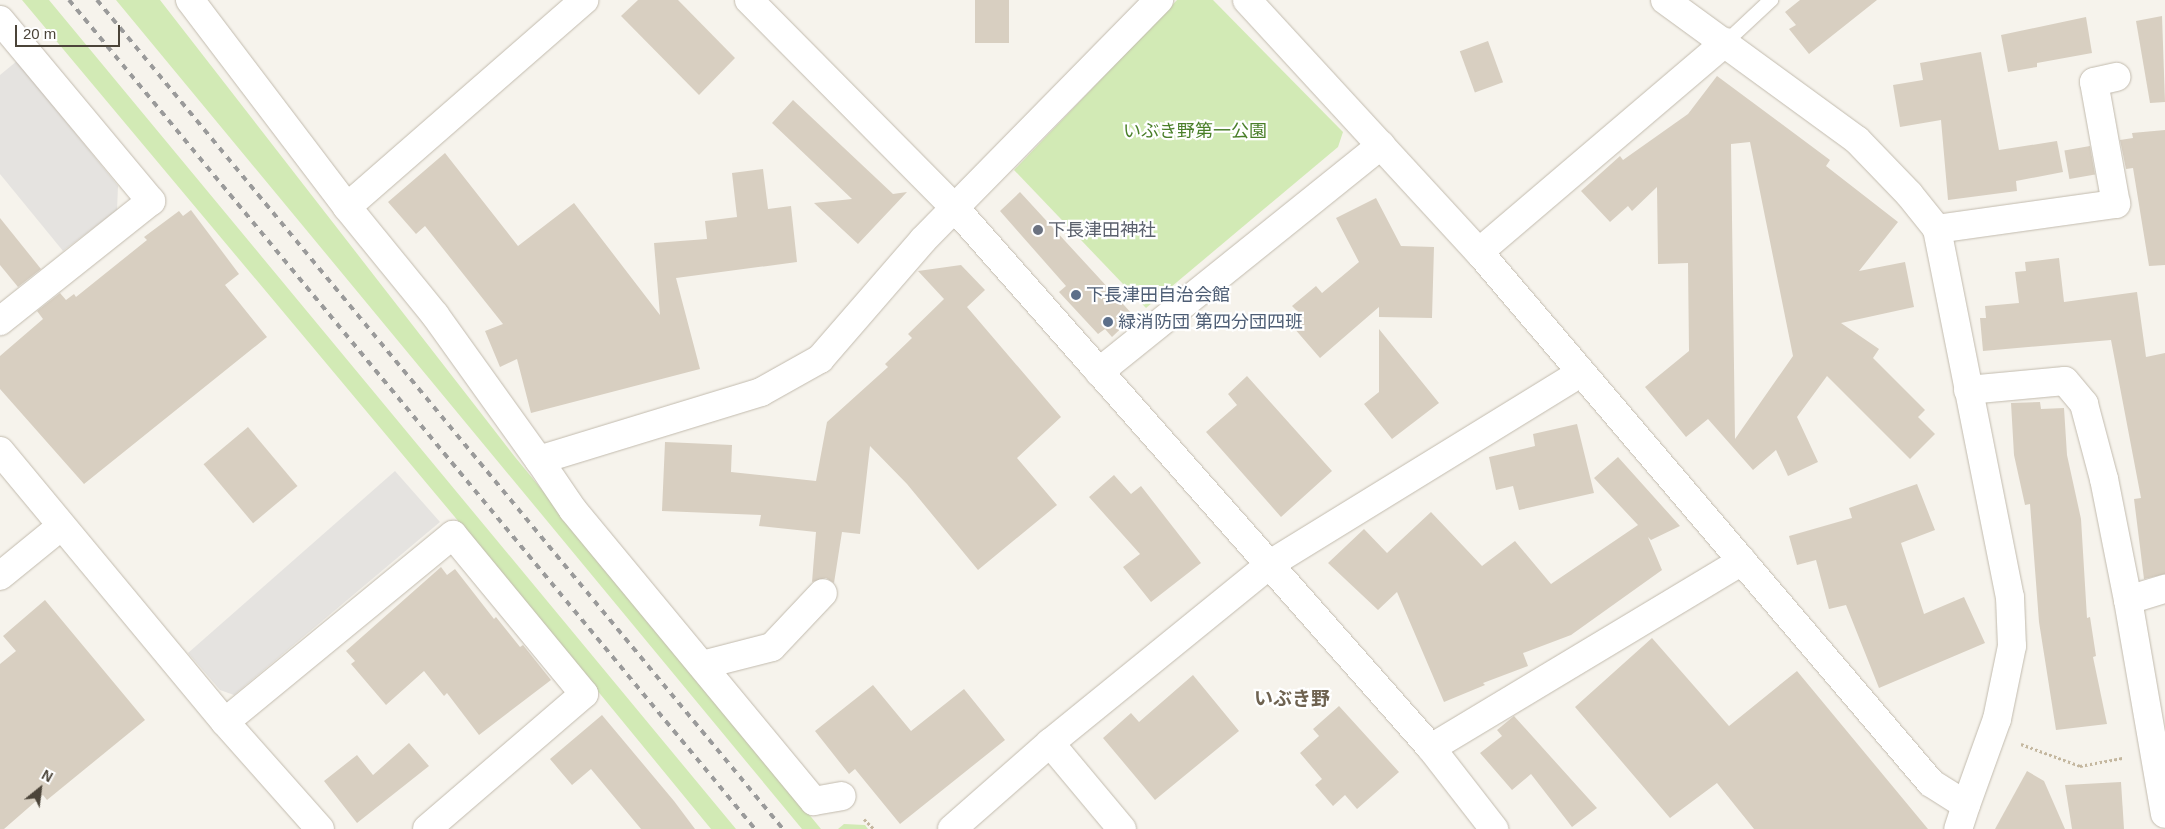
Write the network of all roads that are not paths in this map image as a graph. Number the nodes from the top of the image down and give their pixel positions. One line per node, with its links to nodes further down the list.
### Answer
1 (190, 0): 12 (street)
2 (584, 0): 12 (street)
3 (749, 0): 13 (street)
4 (1159, 0): 13 (street)
5 (1247, 0): 11 (street)
6 (1666, 0): 9 (street)
7 (1771, 0): 9 (lane)
8 (0, 20): 16 (street)
9 (1726, 42): 14 (street); 15 (street)
10 (2094, 81): 14 (street)
11 (1381, 145): 15 (street); 17 (street)
12 (347, 207): 21 (street)
13 (955, 208): 17 (street); 21 (street)
14 (1937, 229): 19 (street)
15 (1479, 252): 18 (street)
16 (0, 321)
17 (1099, 372): 24 (street)
18 (1581, 373): 23 (street); 24 (street)
19 (1968, 390): 28 (street); 35 (street)
20 (0, 451): 22 (street)
21 (539, 460): 29 (street)
22 (60, 527): 25 (street); 30 (street)
23 (1742, 561): 32 (street); 35 (street)
24 (1270, 564): 31 (street); 32 (street)
25 (0, 576)
26 (2165, 589): 28 (street)
27 (823, 592): 29 (street)
28 (2128, 600): 34 (street)
29 (702, 665): 33 (street)
30 (225, 722): 36 (street); 37 (street)
31 (1050, 743): 38 (street); 39 (street)
32 (1431, 748): 40 (street)
33 (842, 796)
34 (2165, 814)
35 (1962, 817)
36 (320, 829)
37 (427, 829)
38 (952, 829)
39 (1122, 829)
40 (1494, 829)

